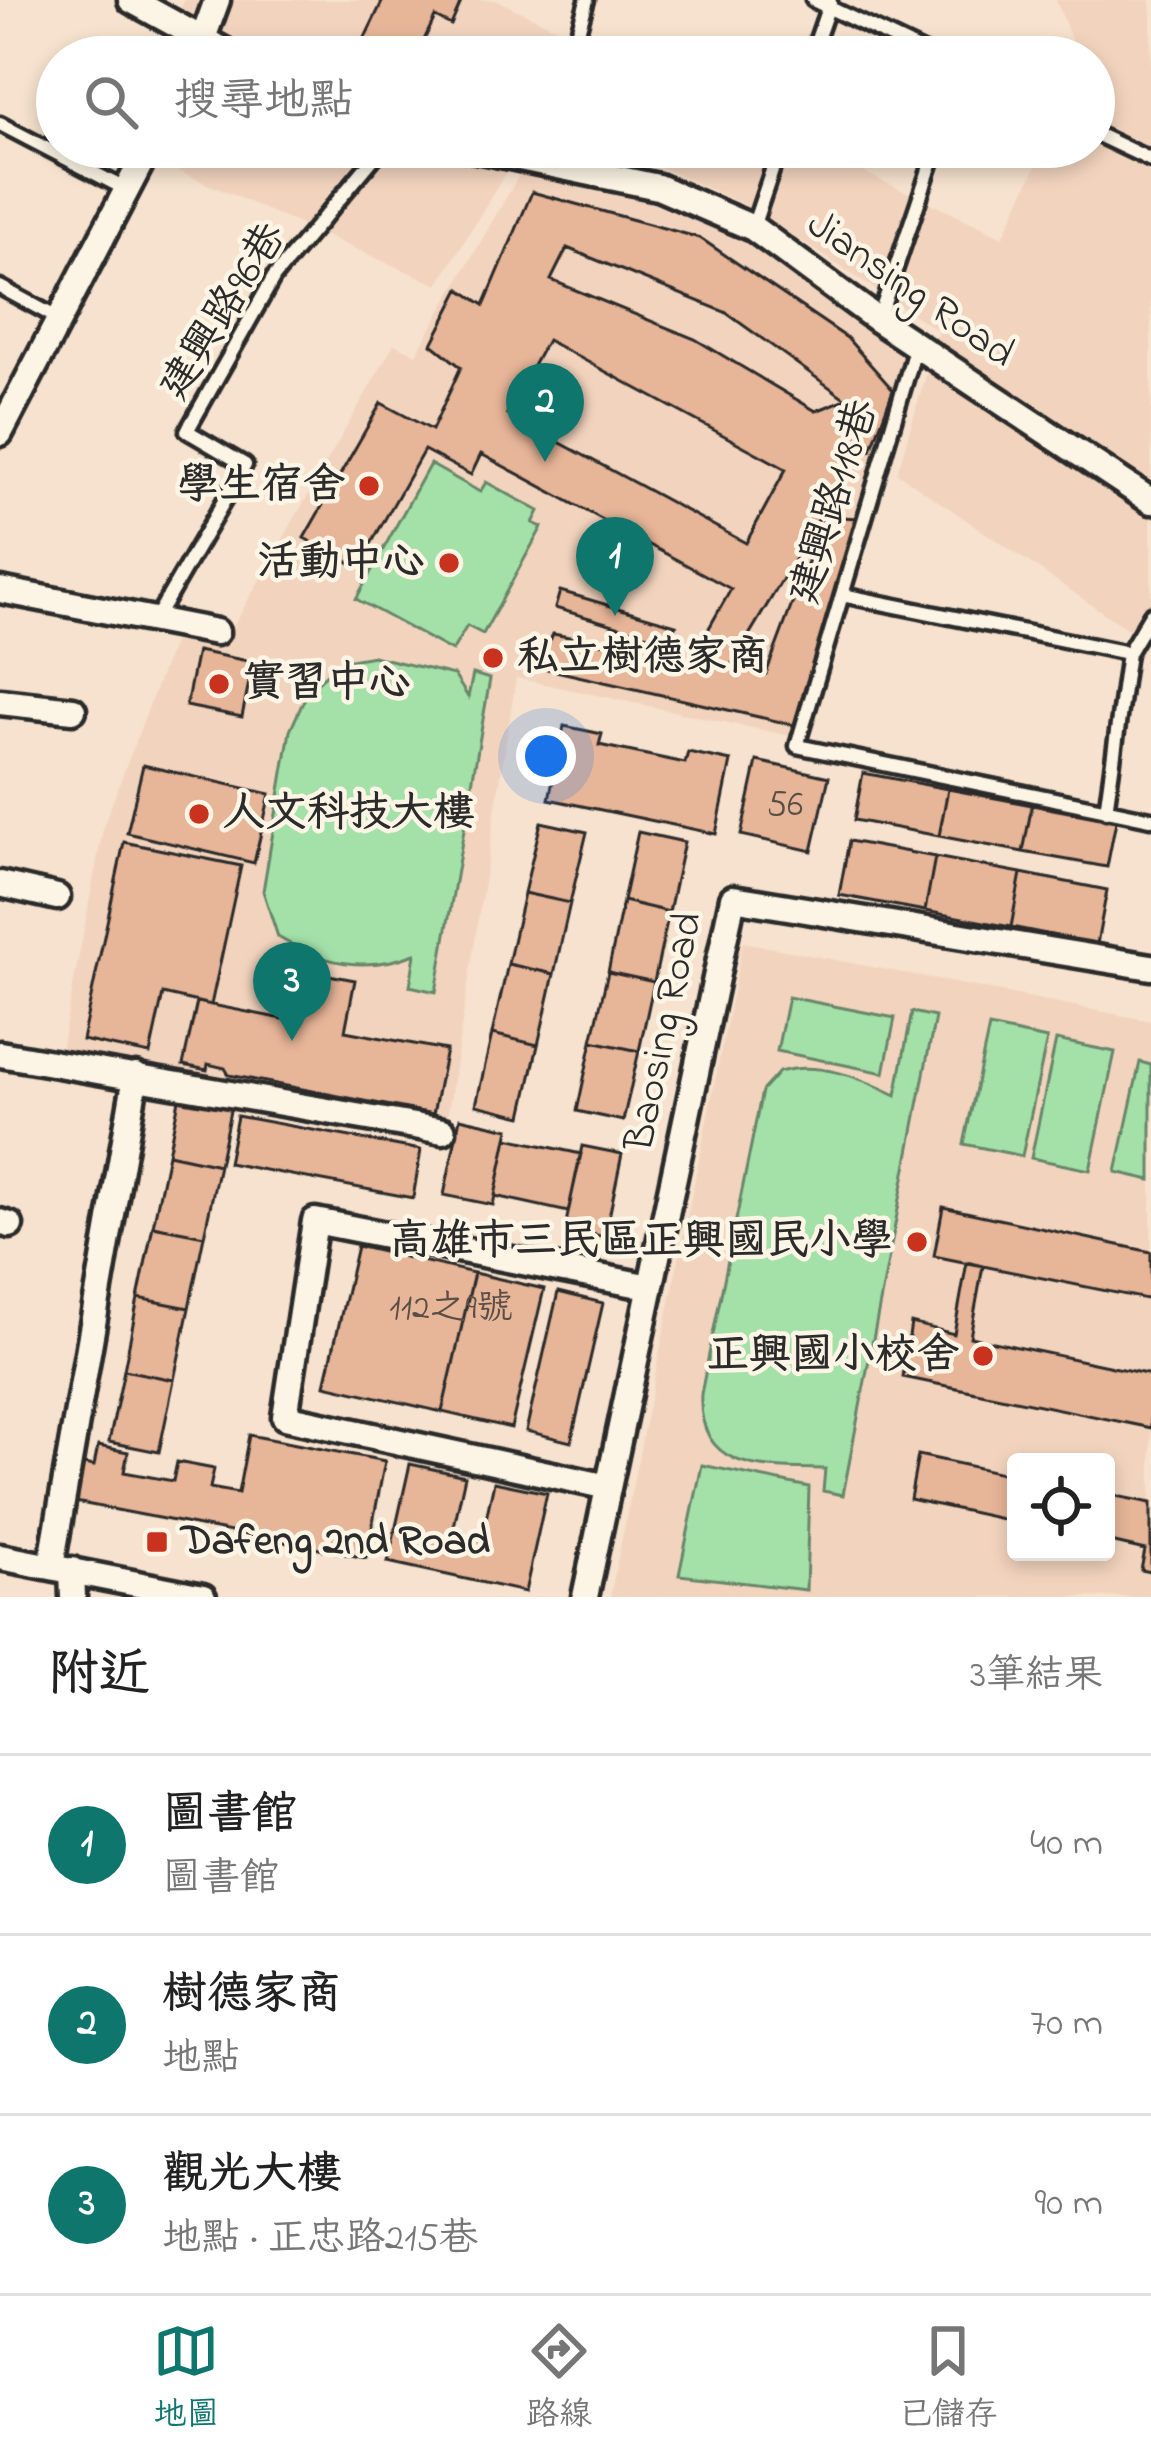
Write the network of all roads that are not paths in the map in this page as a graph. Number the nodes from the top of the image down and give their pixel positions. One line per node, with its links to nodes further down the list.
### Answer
1 (131, 0): 6 (street)
2 (217, 0): 7 (street)
3 (587, 0): 8 (lane)
4 (813, 0): 5 (lane)
5 (830, 4): 9 (lane); 10 (lane)
6 (180, 36)
7 (204, 36)
8 (577, 36)
9 (819, 36)
10 (892, 36)
11 (0, 124): 12 (lane)
12 (36, 143)
13 (1115, 143): 14 (lane)
14 (1151, 160)
15 (85, 168): 21 (lane)
16 (139, 168): 21 (street)
17 (365, 168): 32 (lane, 建興路96巷)
18 (590, 168): 22 (street, Jiansing Road)
19 (773, 168): 22 (lane)
20 (930, 168): 25 (lane)
21 (128, 190): 24 (street)
22 (753, 228): 25 (street, Jiansing Road)
23 (0, 287): 24 (lane)
24 (61, 320): 27 (street)
25 (878, 320): 26 (street, Jiansing Road)
26 (916, 345): 28 (street, Jiansing Road); 30 (lane, 建興路118巷)
27 (0, 433)
28 (1151, 501)
29 (0, 592): 32 (street)
30 (842, 595): 34 (lane); 37 (lane, 建興路118巷)
31 (1151, 614): 34 (lane)
32 (153, 623): 33 (street)
33 (216, 632)
34 (1128, 653): 37 (lane)
35 (0, 702): 36 (street)
36 (73, 710)
37 (1106, 811): 38 (lane)
38 (1151, 819)
39 (0, 884): 40 (street)
40 (57, 897)
41 (1151, 967): 45 (street, Baosing Road)
42 (0, 1054): 43 (street)
43 (136, 1076): 44 (street); 48 (street)
44 (443, 1131)
45 (650, 1287): 46 (street, Baosing Road); 46 (street)
46 (608, 1487): 51 (street, Baosing Road)
47 (0, 1557): 48 (street)
48 (62, 1568): 49 (street); 50 (street)
49 (73, 1597)
50 (202, 1597)
51 (585, 1597)

